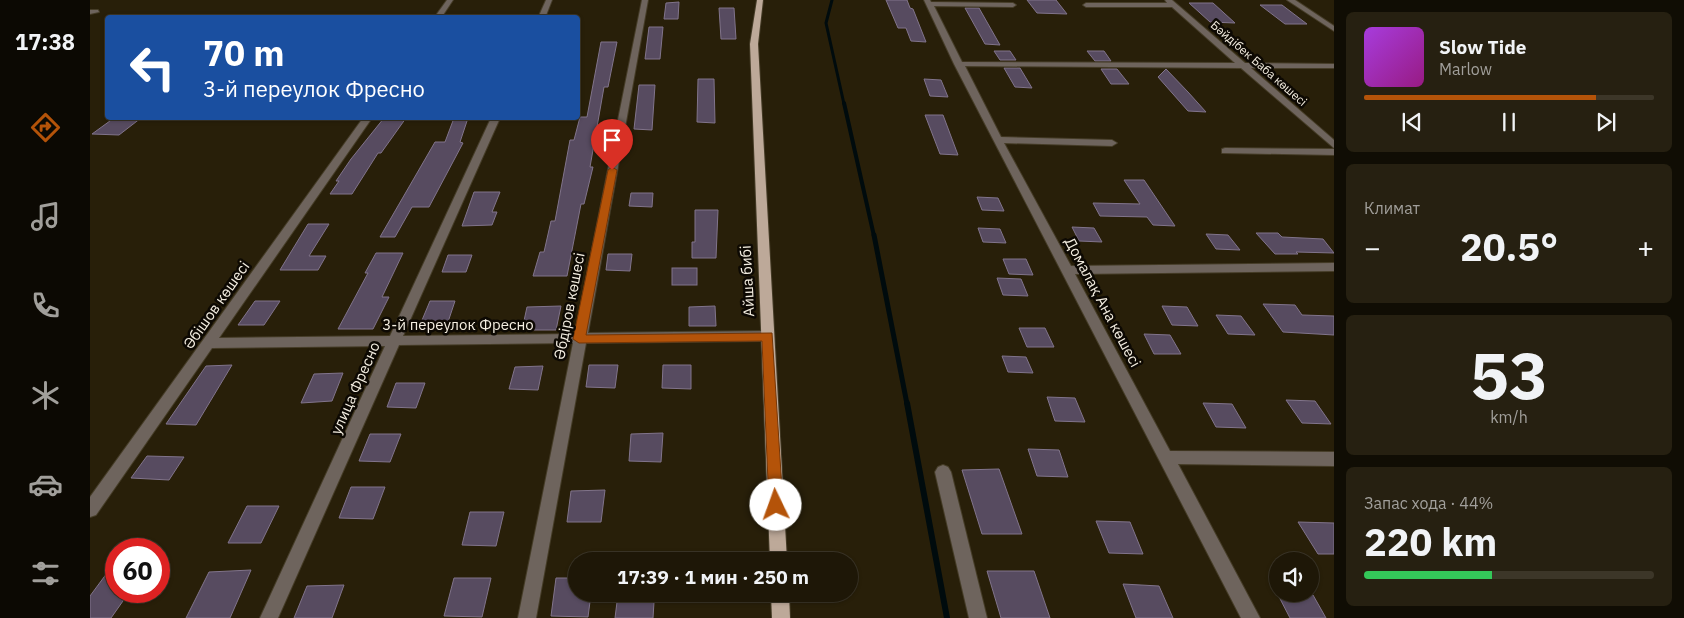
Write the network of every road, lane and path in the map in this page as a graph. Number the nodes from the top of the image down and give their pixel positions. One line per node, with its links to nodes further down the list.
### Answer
1 (450, 0): 10 (street)
2 (549, 0): 11 (street)
3 (645, 0): 26 (street, Әбдіров көшесі)
4 (760, 0): 25 (main road, Айша бибі)
5 (1290, 0): 12 (street)
6 (928, 2): 8 (street); 13 (street, Домалақ Ана көшесі)
7 (1171, 3): 9 (street); 14 (street, Бәйдібек Баба көшесі)
8 (1013, 5)
9 (1086, 5)
10 (440, 15)
11 (542, 15)
12 (1334, 29)
13 (958, 64): 14 (street); 18 (street, Домалақ Ана көшесі)
14 (1244, 66): 15 (street); 20 (street, Бәйдібек Баба көшесі)
15 (1334, 66)
16 (366, 120): 28 (street, Әбішов көшесі)
17 (494, 120): 27 (street, улица Фресно)
18 (998, 140): 19 (street); 24 (street, Домалақ Ана көшесі)
19 (1112, 143)
20 (1334, 145)
21 (1225, 151): 22 (street)
22 (1334, 152)
23 (1334, 267): 24 (street)
24 (1067, 270): 29 (street, Домалақ Ана көшесі)
25 (768, 336): 26 (street, 3-й переулок Фресно); 33 (main road, Айша бибі)
26 (579, 339): 27 (street, 3-й переулок Фресно); 36 (street, Әбдіров көшесі)
27 (394, 340): 28 (street, 3-й переулок Фресно); 35 (street, улица Фресно)
28 (209, 343): 32 (street, Әбішов көшесі)
29 (1167, 457): 30 (street); 39 (street, Домалақ Ана көшесі)
30 (1334, 459)
31 (943, 472): 38 (street)
32 (90, 510)
33 (778, 552)
34 (780, 602): 37 (main road)
35 (269, 618)
36 (527, 618)
37 (781, 618)
38 (978, 618)
39 (1250, 618)

